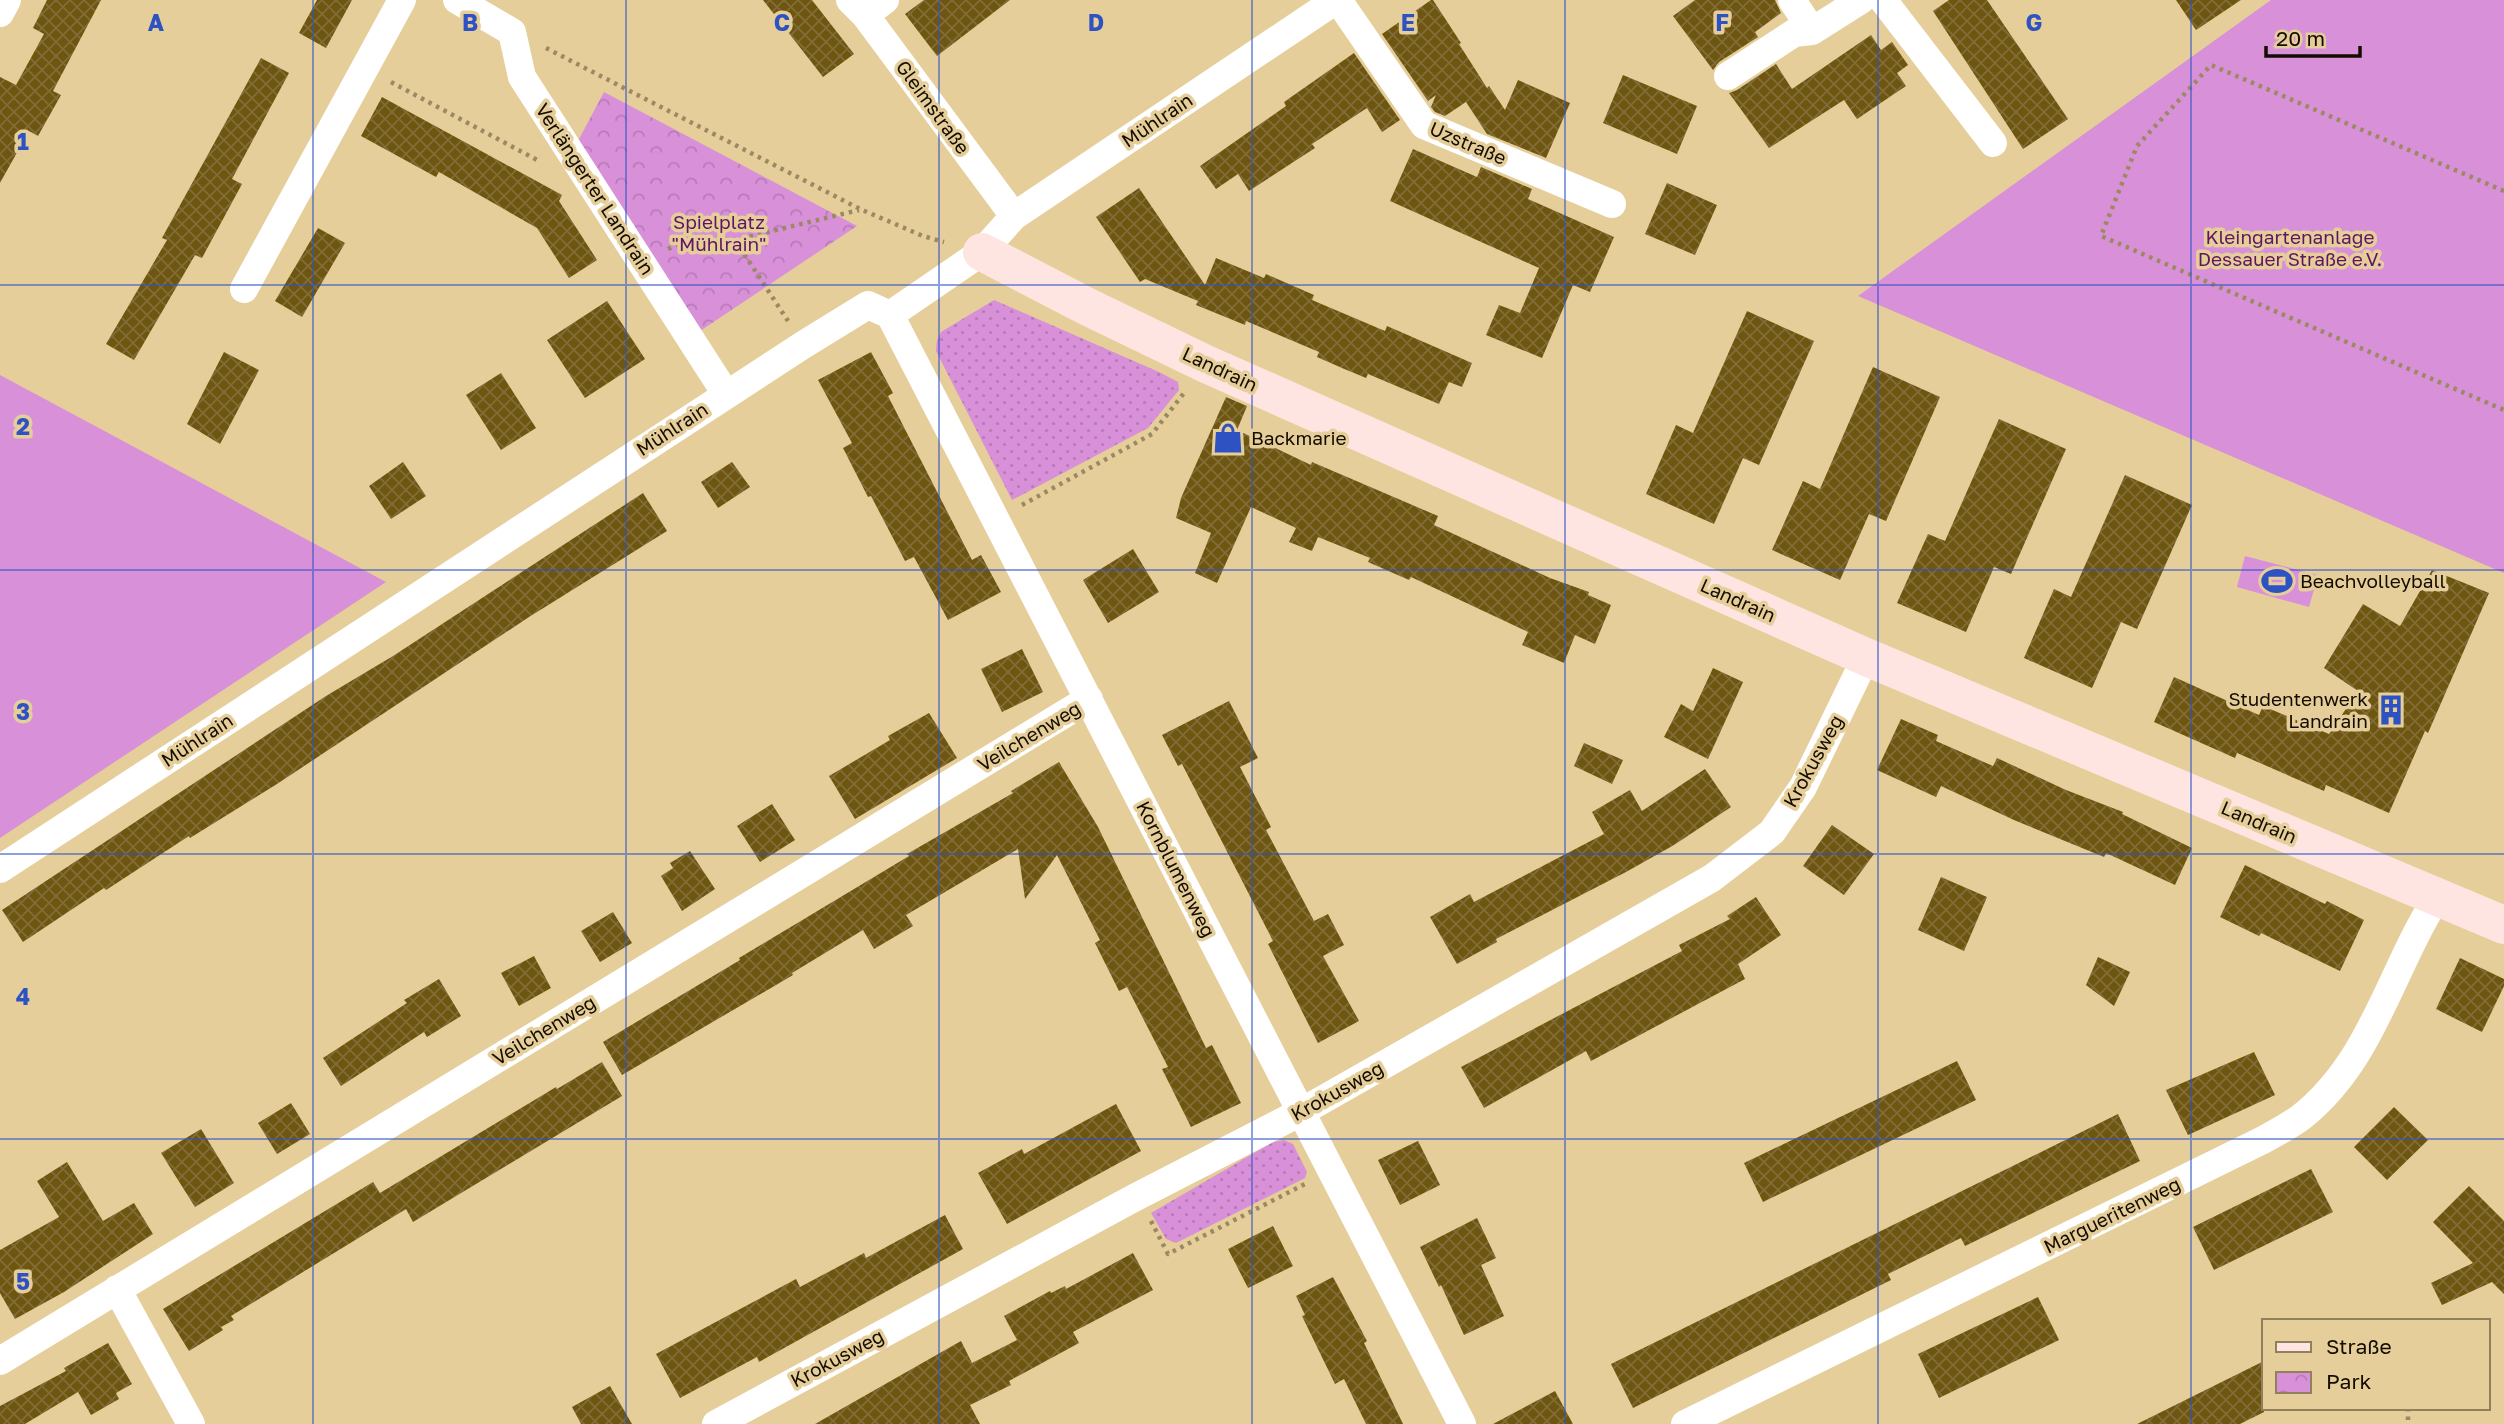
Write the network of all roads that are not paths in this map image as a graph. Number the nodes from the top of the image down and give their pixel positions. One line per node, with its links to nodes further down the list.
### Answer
1 (7, 0): 9 (street)
2 (402, 0): 16 (street)
3 (457, 0): 18 (street, Verlängerter Landrain)
4 (1337, 0): 13 (street, Uzstraße); 14 (street, Mühlrain)
5 (1792, 0): 10 (street)
6 (1861, 0): 10 (street)
7 (1883, 0): 12 (street)
8 (867, 5): 14 (street, Gleimstraße)
9 (0, 13)
10 (1812, 31): 11 (street)
11 (1728, 76)
12 (1993, 143)
13 (1612, 204)
14 (1014, 216): 15 (street, Mühlrain)
15 (982, 252): 17 (street, Mühlrain); 19 (street, Landrain)
16 (244, 289)
17 (890, 315): 18 (street, Mühlrain); 20 (street, Kornblumenweg)
18 (726, 394): 21 (street, Mühlrain)
19 (1866, 657): 22 (street, Landrain); 24 (street, Krokusweg)
20 (1089, 699): 24 (street, Kornblumenweg); 25 (street, Veilchenweg)
21 (0, 869)
22 (2438, 896): 23 (street, Landrain); 30 (street, Margueritenweg)
23 (2504, 925)
24 (1301, 1112): 28 (street, Krokusweg); 29 (street, Kornblumenweg)
25 (117, 1290): 26 (street, Veilchenweg); 27 (street)
26 (0, 1361)
27 (191, 1424)
28 (716, 1424)
29 (1462, 1424)
30 (1685, 1424)

